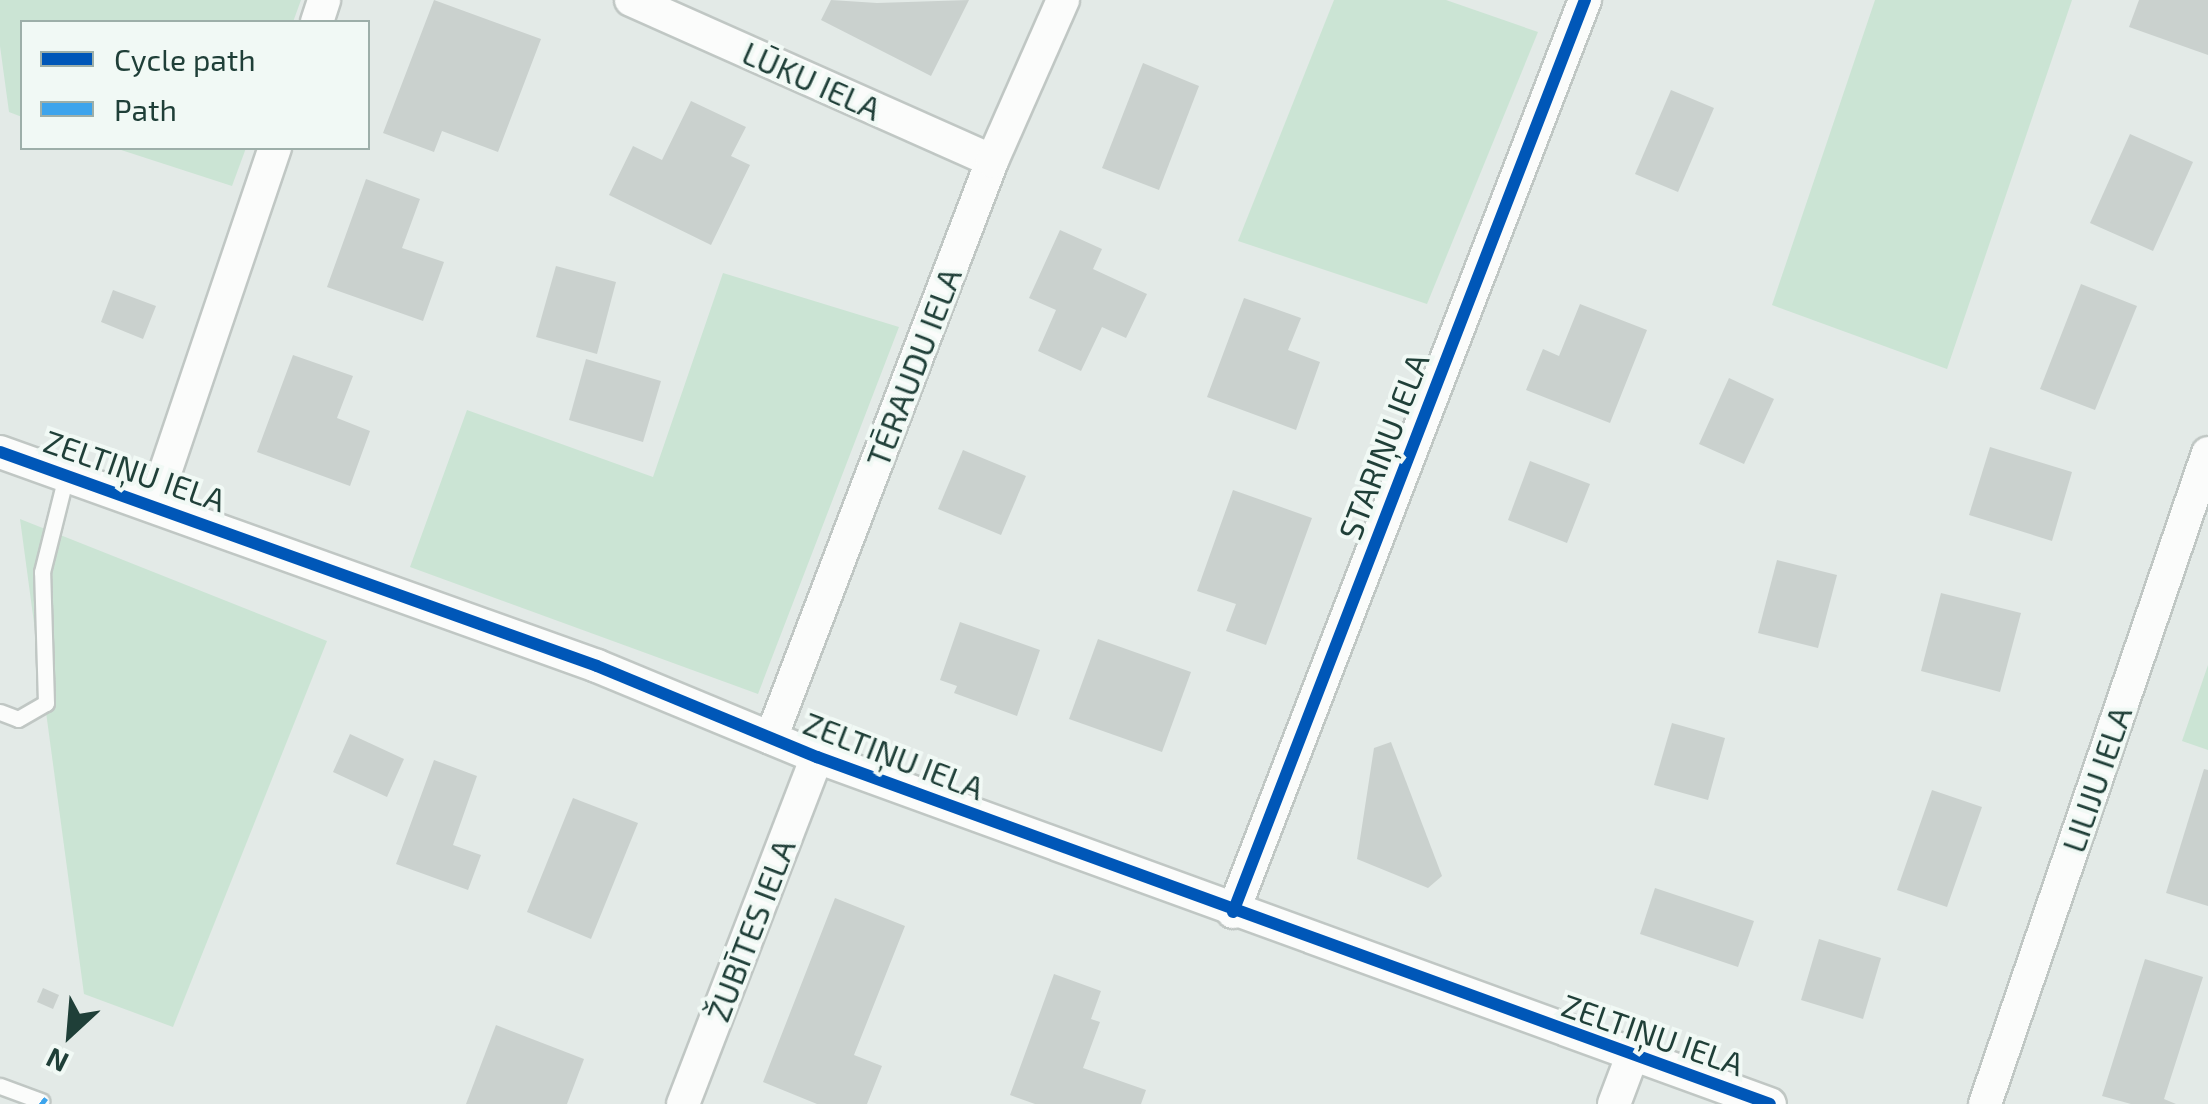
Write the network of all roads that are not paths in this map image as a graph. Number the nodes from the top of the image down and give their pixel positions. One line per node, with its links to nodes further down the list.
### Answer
1 (632, 0): 5 (street, LŪKU IELA)
2 (1062, 0): 5 (street, TĒRAUDU IELA)
3 (1585, 0): 13 (street, STARIŅU IELA)
4 (274, 150): 9 (street)
5 (992, 161): 11 (street, TĒRAUDU IELA)
6 (0, 452): 8 (street, ZELTIŅU IELA)
7 (2208, 453): 20 (street, LILIJU IELA)
8 (66, 476): 9 (street, ZELTIŅU IELA); 10 (lane)
9 (154, 505): 11 (street, ZELTIŅU IELA)
10 (0, 712)
11 (771, 738): 12 (street, ZELTIŅU IELA)
12 (817, 757): 13 (street, ZELTIŅU IELA); 17 (street, ŽUBĪTES IELA)
13 (1233, 912): 14 (street, ZELTIŅU IELA)
14 (1632, 1056): 18 (street); 19 (street, ZELTIŅU IELA)
15 (0, 1086): 16 (lane)
16 (41, 1100)
17 (683, 1104)
18 (1614, 1104)
19 (1770, 1104)
20 (1984, 1104)

